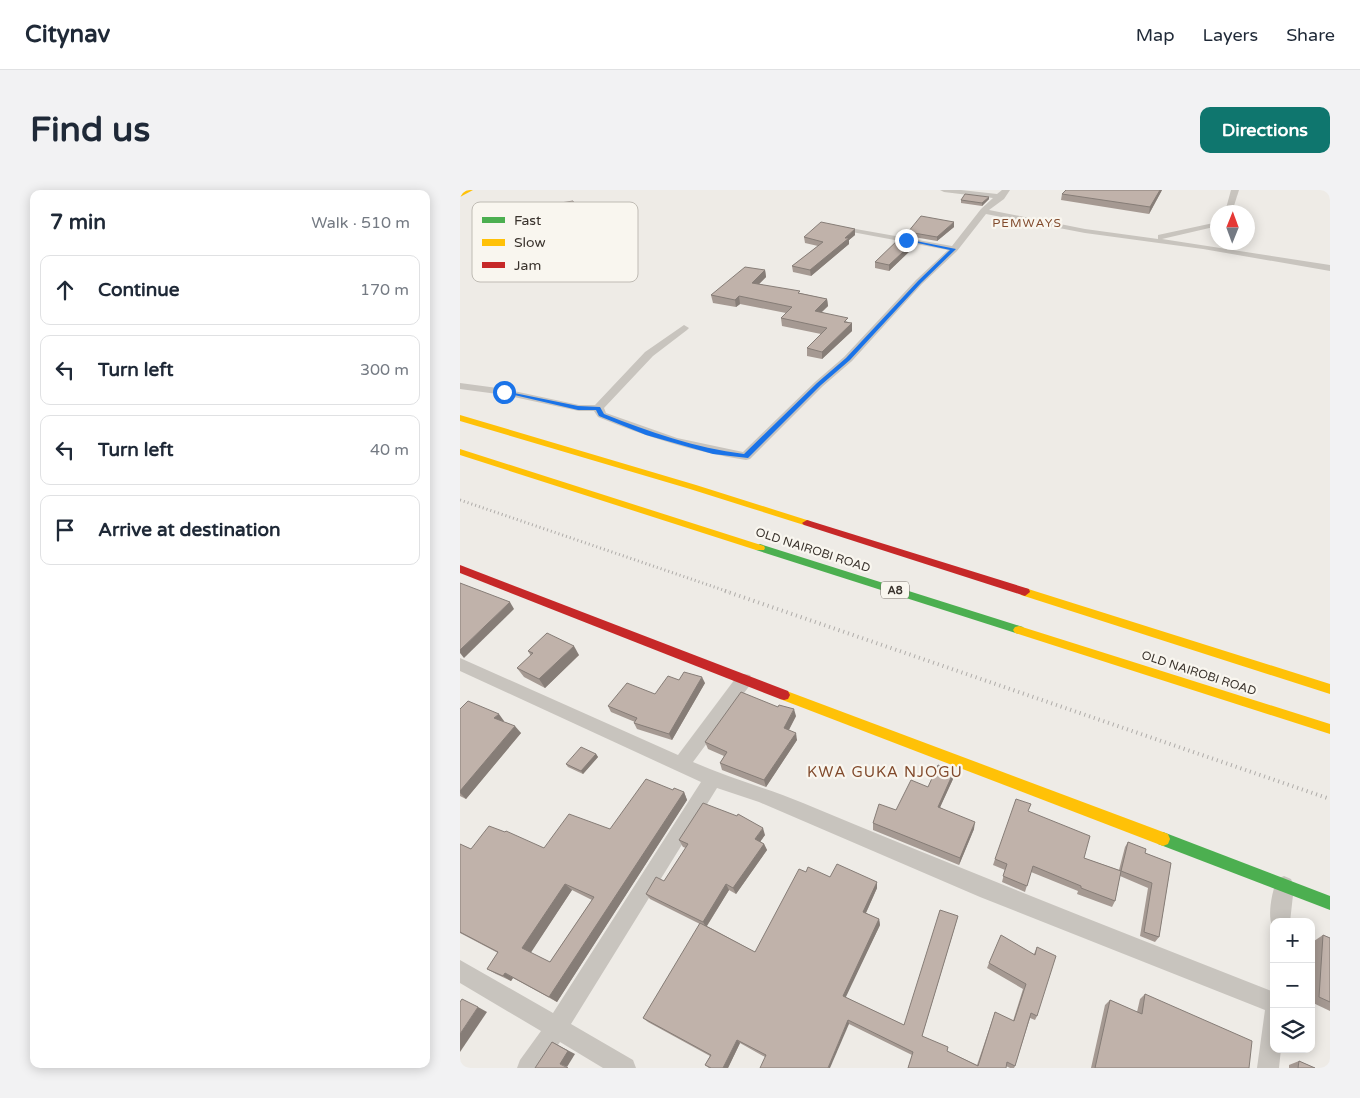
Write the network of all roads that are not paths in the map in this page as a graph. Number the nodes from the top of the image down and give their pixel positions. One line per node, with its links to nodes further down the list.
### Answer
1 (470, 190): 5 (main road)
2 (944, 190): 4 (street)
3 (1235, 190): 6 (street)
4 (1004, 193): 7 (street)
5 (460, 194)
6 (1230, 205)
7 (984, 211): 10 (street); 12 (street)
8 (830, 226): 12 (street)
9 (1210, 226): 10 (street)
10 (1145, 240): 11 (street)
11 (1210, 245)
12 (954, 249): 17 (street)
13 (1238, 250): 14 (street)
14 (1330, 268)
15 (684, 328): 17 (street)
16 (460, 386): 17 (street)
17 (598, 408)
18 (460, 418): 23 (main road, OLD NAIROBI ROAD)
19 (460, 452): 24 (main road, OLD NAIROBI ROAD / A8)
20 (460, 569): 22 (main road)
21 (460, 664): 25 (street)
22 (744, 680): 25 (street); 27 (main road)
23 (1330, 688)
24 (1330, 729)
25 (682, 763): 26 (street)
26 (713, 779): 31 (street); 32 (street)
27 (1284, 886): 28 (main road); 29 (street)
28 (1330, 903)
29 (1280, 918)
30 (460, 971): 32 (street)
31 (1270, 1002)
32 (556, 1028): 34 (street); 35 (street)
33 (1270, 1050): 36 (street)
34 (528, 1068)
35 (625, 1068)
36 (1268, 1068)

